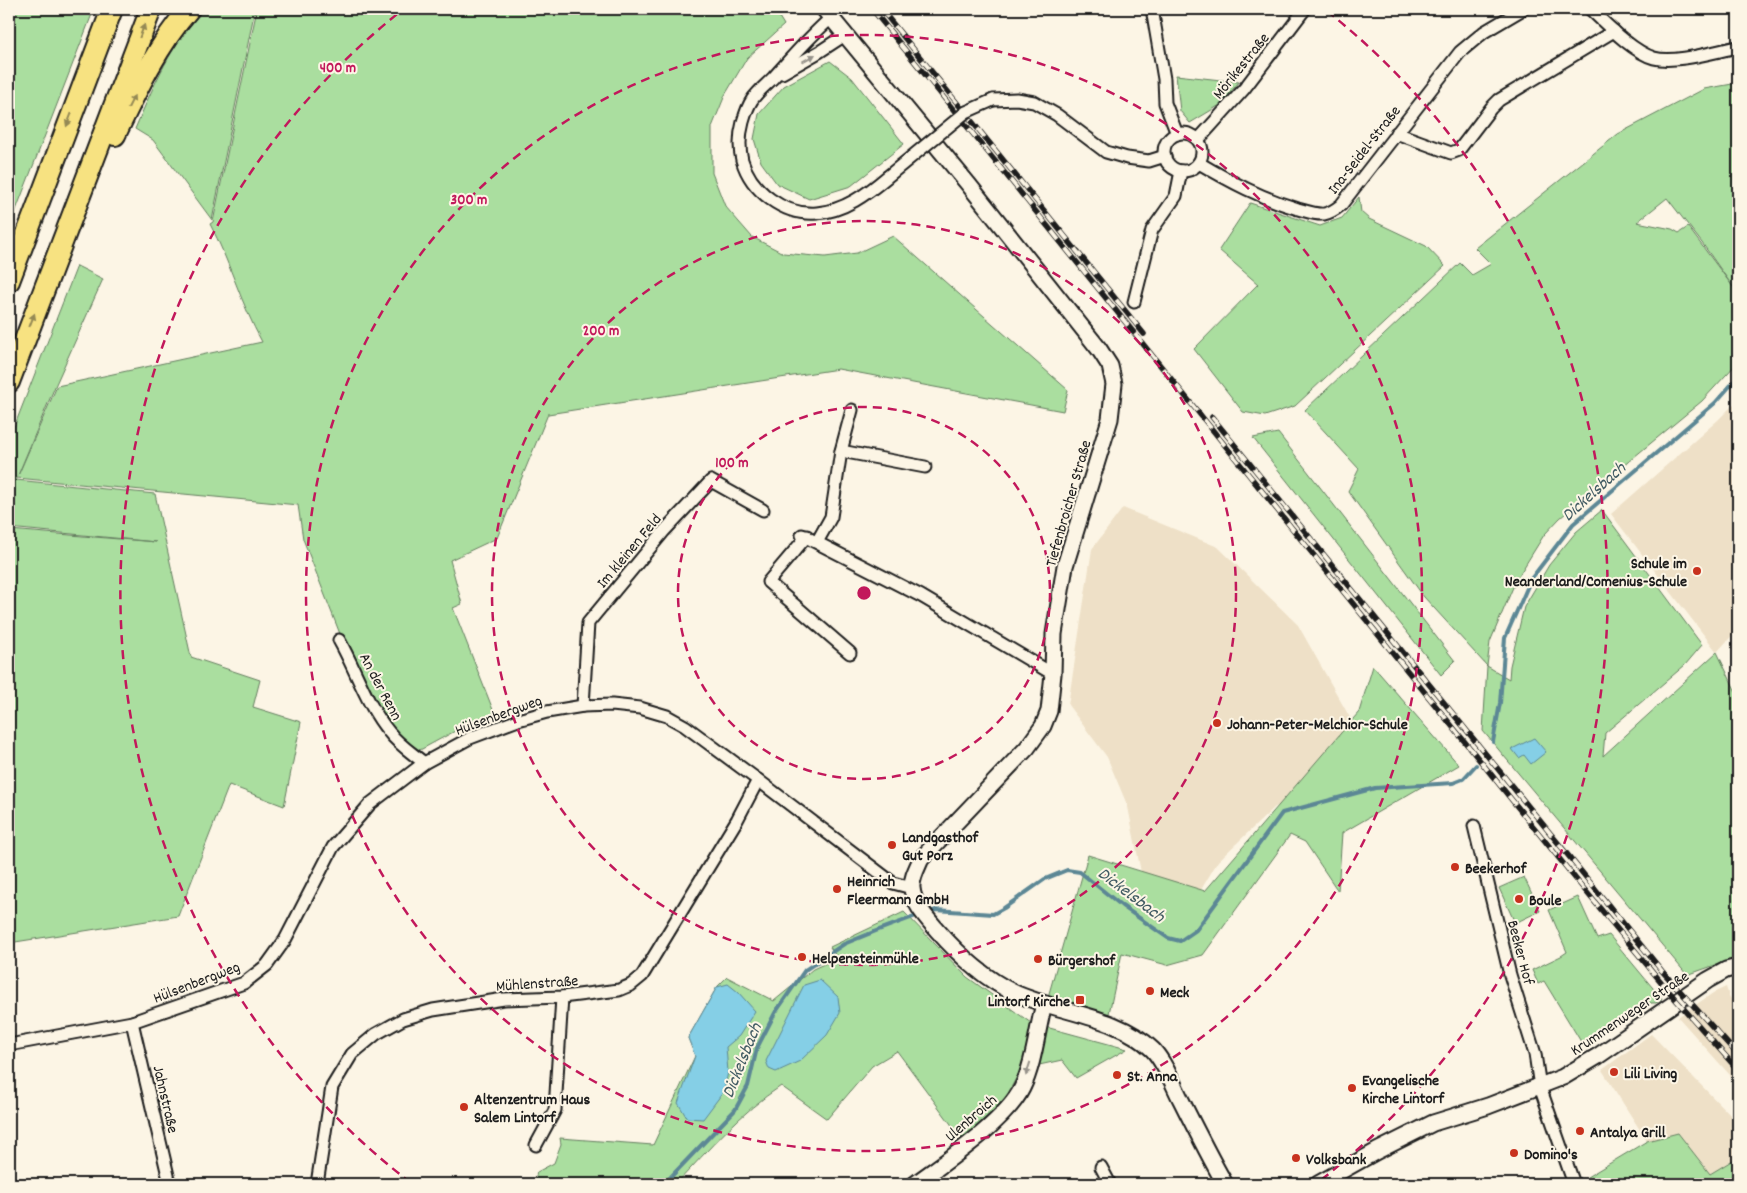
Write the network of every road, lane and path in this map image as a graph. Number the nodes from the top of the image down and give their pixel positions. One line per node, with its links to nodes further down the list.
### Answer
1 (112, 9): 20 (highway, one-way to 20)
2 (150, 9): 19 (highway, one-way to 2)
3 (189, 9): 19 (highway, one-way to 3)
4 (1152, 9): 14 (street)
5 (1305, 9): 15 (street, Mörikestraße)
6 (1523, 9): 13 (street, Ina-Seidel-Straße)
7 (1590, 9): 9 (street)
8 (828, 13): 10 (main road, Tiefenbroicher Straße); 12 (street, Tiefenbroicher Straße)
9 (1614, 31): 11 (street); 13 (street)
10 (845, 35): 12 (street, Tiefenbroicher Straße, one-way to 10); 30 (main road, Tiefenbroicher Straße)
11 (1738, 47)
12 (772, 79): 16 (street, Tiefenbroicher Straße, bridge)
13 (1396, 133): 17 (street, Ina-Seidel-Straße)
14 (1178, 134): 15 (street); 16 (street)
15 (1198, 140): 17 (street)
16 (1165, 156): 18 (street)
17 (1199, 163): 18 (street)
18 (1181, 171): 21 (street)
19 (62, 240): 22 (highway, one-way to 19)
20 (9, 281)
21 (1134, 302)
22 (9, 382)
23 (852, 410): 24 (street)
24 (841, 451): 25 (street); 27 (street)
25 (925, 467)
26 (763, 510): 31 (street, Im kleinen Feld)
27 (809, 538): 29 (street); 30 (street)
28 (339, 640): 32 (street, An der Renn)
29 (850, 653)
30 (1053, 674): 35 (main road, Tiefenbroicher Straße)
31 (583, 706): 32 (street, Hülsenbergweg); 33 (street, Hülsenbergweg)
32 (424, 763): 39 (street, Hülsenbergweg)
33 (758, 780): 35 (street, Hülsenbergweg); 37 (street, Mühlenstraße)
34 (1474, 826): 41 (street, Beeker Hof)
35 (914, 895): 38 (main road)
36 (1738, 967): 41 (main road, Krummenweger Straße)
37 (562, 997): 42 (street); 45 (street, Mühlenstraße)
38 (1044, 1004): 46 (main road, Ulenbroich, one-way to 46); 48 (main road)
39 (132, 1022): 40 (street, Hülsenbergweg); 44 (street, Jahnstraße)
40 (9, 1045)
41 (1540, 1086): 49 (main road, Krummenweger Straße); 50 (street, Beeker Hof)
42 (536, 1146)
43 (1101, 1167): 47 (street)
44 (170, 1184)
45 (317, 1184)
46 (915, 1184)
47 (1110, 1184)
48 (1225, 1184)
49 (1318, 1184)
50 (1574, 1184)

